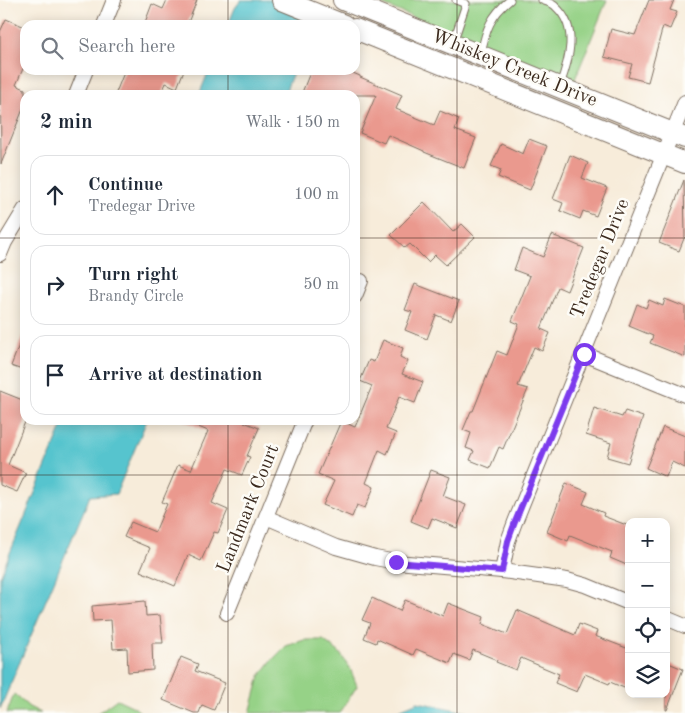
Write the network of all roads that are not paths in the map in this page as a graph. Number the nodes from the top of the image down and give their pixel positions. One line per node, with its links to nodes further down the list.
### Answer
1 (114, 0): 8 (street)
2 (282, 0): 7 (street, Whiskey Creek Drive)
3 (456, 0): 6 (lane)
4 (510, 0): 13 (lane)
5 (542, 0): 15 (lane)
6 (468, 2): 12 (lane)
7 (333, 14): 9 (street, Whiskey Creek Drive)
8 (106, 20)
9 (356, 20)
10 (360, 21): 12 (street, Whiskey Creek Drive)
11 (360, 32): 19 (street, Whiskey Creek Drive)
12 (453, 45): 13 (street, Whiskey Creek Drive)
13 (480, 56): 15 (street, Whiskey Creek Drive)
14 (84, 75): 16 (street)
15 (559, 88): 18 (street, Whiskey Creek Drive)
16 (78, 90)
17 (685, 102): 18 (street, Tredegar Drive)
18 (679, 135): 19 (street, Tredegar Drive)
19 (663, 154): 20 (street, Whiskey Creek Drive); 23 (street, Tredegar Drive)
20 (685, 163)
21 (20, 217): 22 (street)
22 (0, 254)
23 (584, 354): 24 (street); 27 (street, Tredegar Drive)
24 (685, 395)
25 (303, 425): 26 (street, Landmark Court)
26 (266, 517): 27 (street); 29 (street, Landmark Court)
27 (502, 571): 28 (street)
28 (625, 600)
29 (227, 613)
30 (670, 620): 31 (street)
31 (685, 626)

